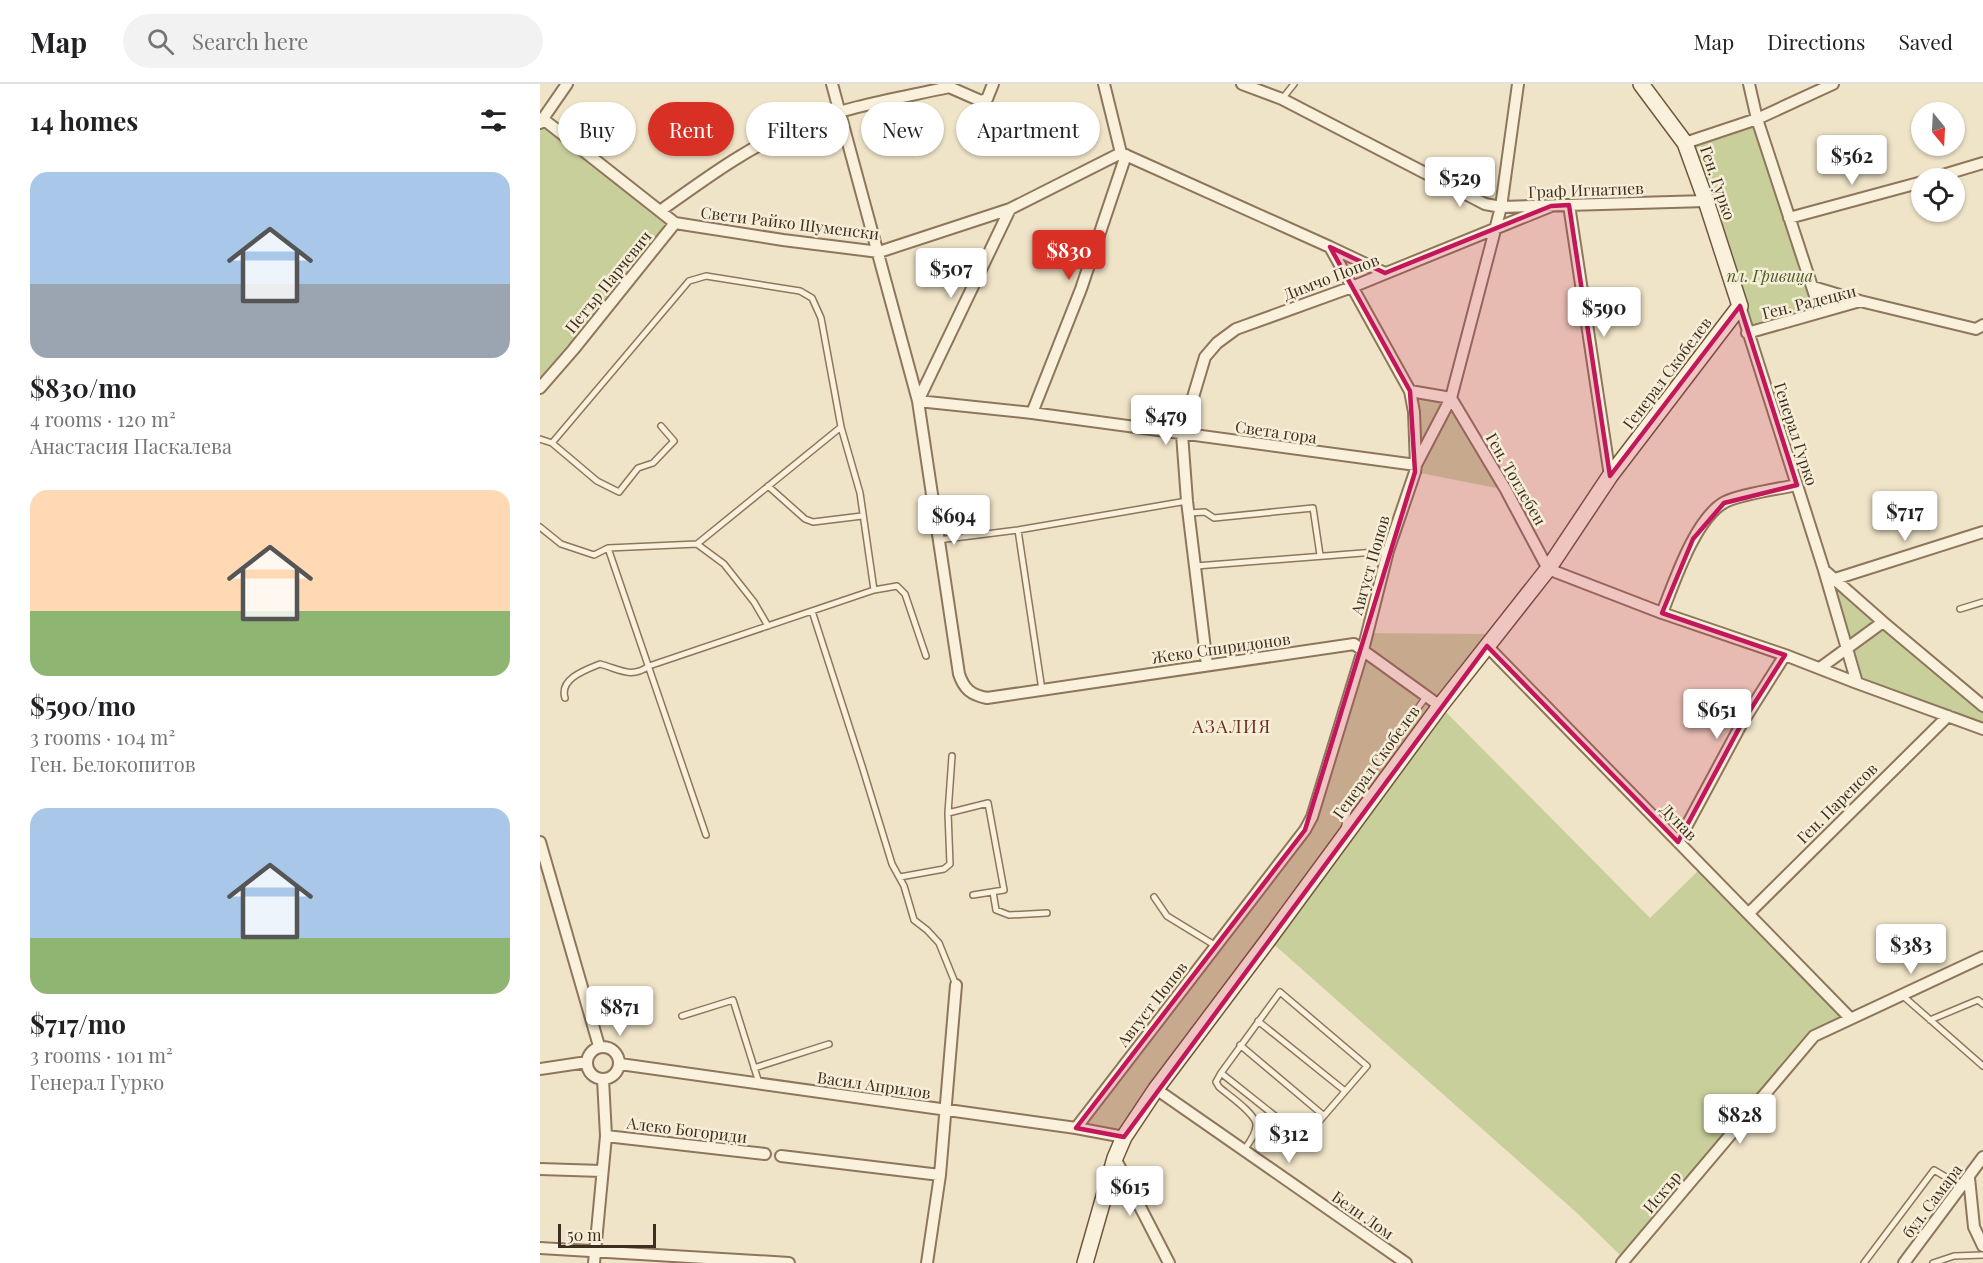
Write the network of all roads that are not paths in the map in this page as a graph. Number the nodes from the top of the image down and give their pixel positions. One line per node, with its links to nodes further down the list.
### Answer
1 (567, 84): 16 (street)
2 (832, 84): 13 (street)
3 (993, 84): 11 (street)
4 (1104, 84): 20 (street)
5 (1242, 84): 12 (street, Граф Игнатиев)
6 (1294, 84): 12 (lane)
7 (1518, 84): 27 (street)
8 (1641, 84): 17 (street, Ген. Гурко)
9 (1749, 84): 15 (street)
10 (1828, 85): 15 (street)
11 (950, 86): 14 (street)
12 (1282, 99): 27 (street, Граф Игнатиев)
13 (837, 102)
14 (849, 109)
15 (1756, 119): 17 (street); 30 (street)
16 (541, 122): 29 (street, Свети Райко Шуменски)
17 (1685, 143): 24 (street, Ген. Гурко)
18 (849, 146): 34 (street)
19 (746, 152): 29 (street)
20 (1123, 154): 28 (street, Свети Райко Шуменски); 33 (street); 47 (street)
21 (1983, 163): 22 (street)
22 (1965, 168)
23 (1911, 185): 30 (street)
24 (1706, 201): 25 (street, Граф Игнатиев); 39 (street, Ген. Гурко)
25 (1569, 205): 26 (street, Граф Игнатиев); 54 (street)
26 (1551, 206): 27 (street, Граф Игнатиев); 32 (street, Димчо Попов)
27 (1501, 207): 32 (street)
28 (1010, 210): 34 (street, Свети Райко Шуменски); 46 (street)
29 (660, 211): 31 (street, Свети Райко Шуменски)
30 (1790, 218): 37 (street)
31 (675, 222): 34 (street, Свети Райко Шуменски); 43 (street, Петър Парчевич)
32 (1496, 228): 35 (street, Димчо Попов); 45 (street)
33 (1330, 247): 35 (street); 36 (street, Август Попов)
34 (879, 252): 46 (street)
35 (1385, 273): 36 (street, Димчо Попов)
36 (1352, 287): 44 (street, Август Попов); 50 (street, Димчо Попов)
37 (1813, 287): 38 (street); 40 (street)
38 (1860, 301): 40 (street, Ген. Радецки); 41 (street, Ген. Радецки)
39 (1740, 306): 42 (street, Генерал Гурко); 54 (street, Генерал Скобелев)
40 (1820, 311): 42 (street, Ген. Радецки)
41 (1983, 325)
42 (1747, 333): 55 (street, Генерал Гурко)
43 (540, 388)
44 (1410, 391): 45 (street); 53 (street, Август Попов)
45 (1451, 398): 53 (street); 69 (street, Ген. Тотлебен)
46 (918, 401): 47 (street, Света гора); 63 (street)
47 (1032, 414): 50 (street, Света гора)
48 (661, 426): 52 (lane)
49 (841, 427): 52 (lane); 56 (lane); 59 (lane)
50 (1182, 434): 53 (street, Света гора); 57 (street)
51 (540, 439): 52 (lane)
52 (552, 443)
53 (1416, 465): 66 (street, Август Попов)
54 (1610, 476): 69 (street, Генерал Скобелев)
55 (1797, 485): 70 (street, Генерал Гурко); 76 (street)
56 (768, 486): 59 (lane); 64 (lane)
57 (1187, 501): 58 (street); 61 (lane)
58 (1189, 513): 67 (lane); 68 (street)
59 (862, 516): 72 (lane)
60 (540, 526): 65 (lane)
61 (1018, 530): 63 (lane); 88 (lane)
62 (1983, 532): 71 (street)
63 (938, 540): 88 (street, Жеко Спиридонов)
64 (697, 544): 65 (lane); 78 (lane)
65 (608, 548): 85 (lane)
66 (1388, 551): 67 (lane); 81 (street, Август Попов)
67 (1320, 555): 68 (lane)
68 (1196, 566): 84 (street)
69 (1548, 569): 76 (street); 79 (street, Генерал Скобелев)
70 (1824, 570): 71 (street); 80 (street, Генерал Гурко)
71 (1835, 579): 77 (street)
72 (874, 590): 75 (lane); 83 (lane)
73 (1983, 602): 74 (lane)
74 (1960, 609)
75 (812, 611): 78 (lane); 102 (lane)
76 (1662, 613): 82 (street)
77 (1883, 622): 80 (street); 92 (street)
78 (768, 626): 85 (lane)
79 (1487, 646): 91 (street, Генерал Скобелев); 100 (street, Дунав)
80 (1847, 649): 86 (street); 87 (street, Генерал Гурко)
81 (1363, 650): 84 (street, Жеко Спиридонов); 89 (street, Жеко Спиридонов); 108 (street, Август Попов)
82 (1785, 655): 86 (street); 100 (street)
83 (926, 656)
84 (1207, 665): 88 (street, Жеко Спиридонов)
85 (649, 666): 90 (lane); 97 (lane)
86 (1820, 668): 87 (street)
87 (1857, 683): 93 (street)
88 (1042, 690)
89 (1426, 696): 91 (street, Жеко Спиридонов); 99 (lane)
90 (565, 698)
91 (1440, 706): 99 (street, Генерал Скобелев)
92 (1983, 706)
93 (1948, 716): 94 (street); 107 (street, Ген. Паренсов)
94 (1983, 729)
95 (952, 756): 96 (lane)
96 (948, 813): 102 (lane); 103 (lane)
97 (706, 835)
98 (540, 842): 101 (street)
99 (1340, 842): 128 (street, Генерал Скобелев)
100 (1678, 842): 107 (street, Дунав)
101 (543, 860): 119 (street)
102 (900, 877): 110 (lane)
103 (993, 892): 104 (lane); 106 (lane)
104 (973, 896)
105 (1154, 897): 108 (lane)
106 (1047, 913)
107 (1749, 913): 114 (street, Дунав)
108 (1216, 946): 132 (street, Август Попов)
109 (1983, 957): 111 (street, Искър)
110 (956, 985): 130 (street)
111 (1902, 995): 114 (street, Искър); 115 (lane)
112 (1983, 1004): 115 (lane)
113 (682, 1016): 123 (lane)
114 (1850, 1018): 154 (street, Искър)
115 (1930, 1020): 122 (lane)
116 (1258, 1021): 118 (lane); 129 (lane); 129 (lane)
117 (829, 1044): 123 (lane)
118 (1240, 1045): 125 (lane); 131 (lane)
119 (600, 1046): 120 (street); 121 (street)
120 (587, 1062): 124 (street); 126 (street)
121 (620, 1064): 126 (street); 127 (street, Васил Априлов)
122 (1983, 1066)
123 (754, 1068): 127 (lane)
124 (540, 1069)
125 (1221, 1073): 131 (lane); 135 (lane)
126 (603, 1079): 133 (street)
127 (759, 1083): 130 (street, Васил Априлов)
128 (1156, 1089): 134 (street, Генерал Скобелев); 135 (street, Бели Лом)
129 (1345, 1091): 131 (lane)
130 (946, 1111): 132 (street, Васил Априлов); 142 (street)
131 (1323, 1115)
132 (1076, 1128): 134 (street, Васил Априлов)
133 (606, 1136): 136 (street, Алеко Богориди); 141 (street)
134 (1124, 1137): 139 (street, Генерал Скобелев)
135 (1244, 1150): 153 (street, Бели Лом)
136 (765, 1154)
137 (781, 1156): 142 (street)
138 (1983, 1157): 143 (street, бул. Самара)
139 (1115, 1158): 151 (street, Генерал Скобелев); 152 (street)
140 (540, 1169): 141 (street)
141 (602, 1171): 146 (street)
142 (940, 1175): 150 (street)
143 (1965, 1182): 144 (street); 155 (lane); 156 (street, бул. Самара)
144 (1983, 1246)
145 (540, 1248): 146 (street)
146 (596, 1251): 148 (street); 149 (street)
147 (1983, 1255): 157 (lane)
148 (594, 1263)
149 (789, 1263)
150 (927, 1263)
151 (1085, 1263)
152 (1169, 1263)
153 (1406, 1263)
154 (1622, 1263)
155 (1864, 1263)
156 (1904, 1263)
157 (1933, 1263)

